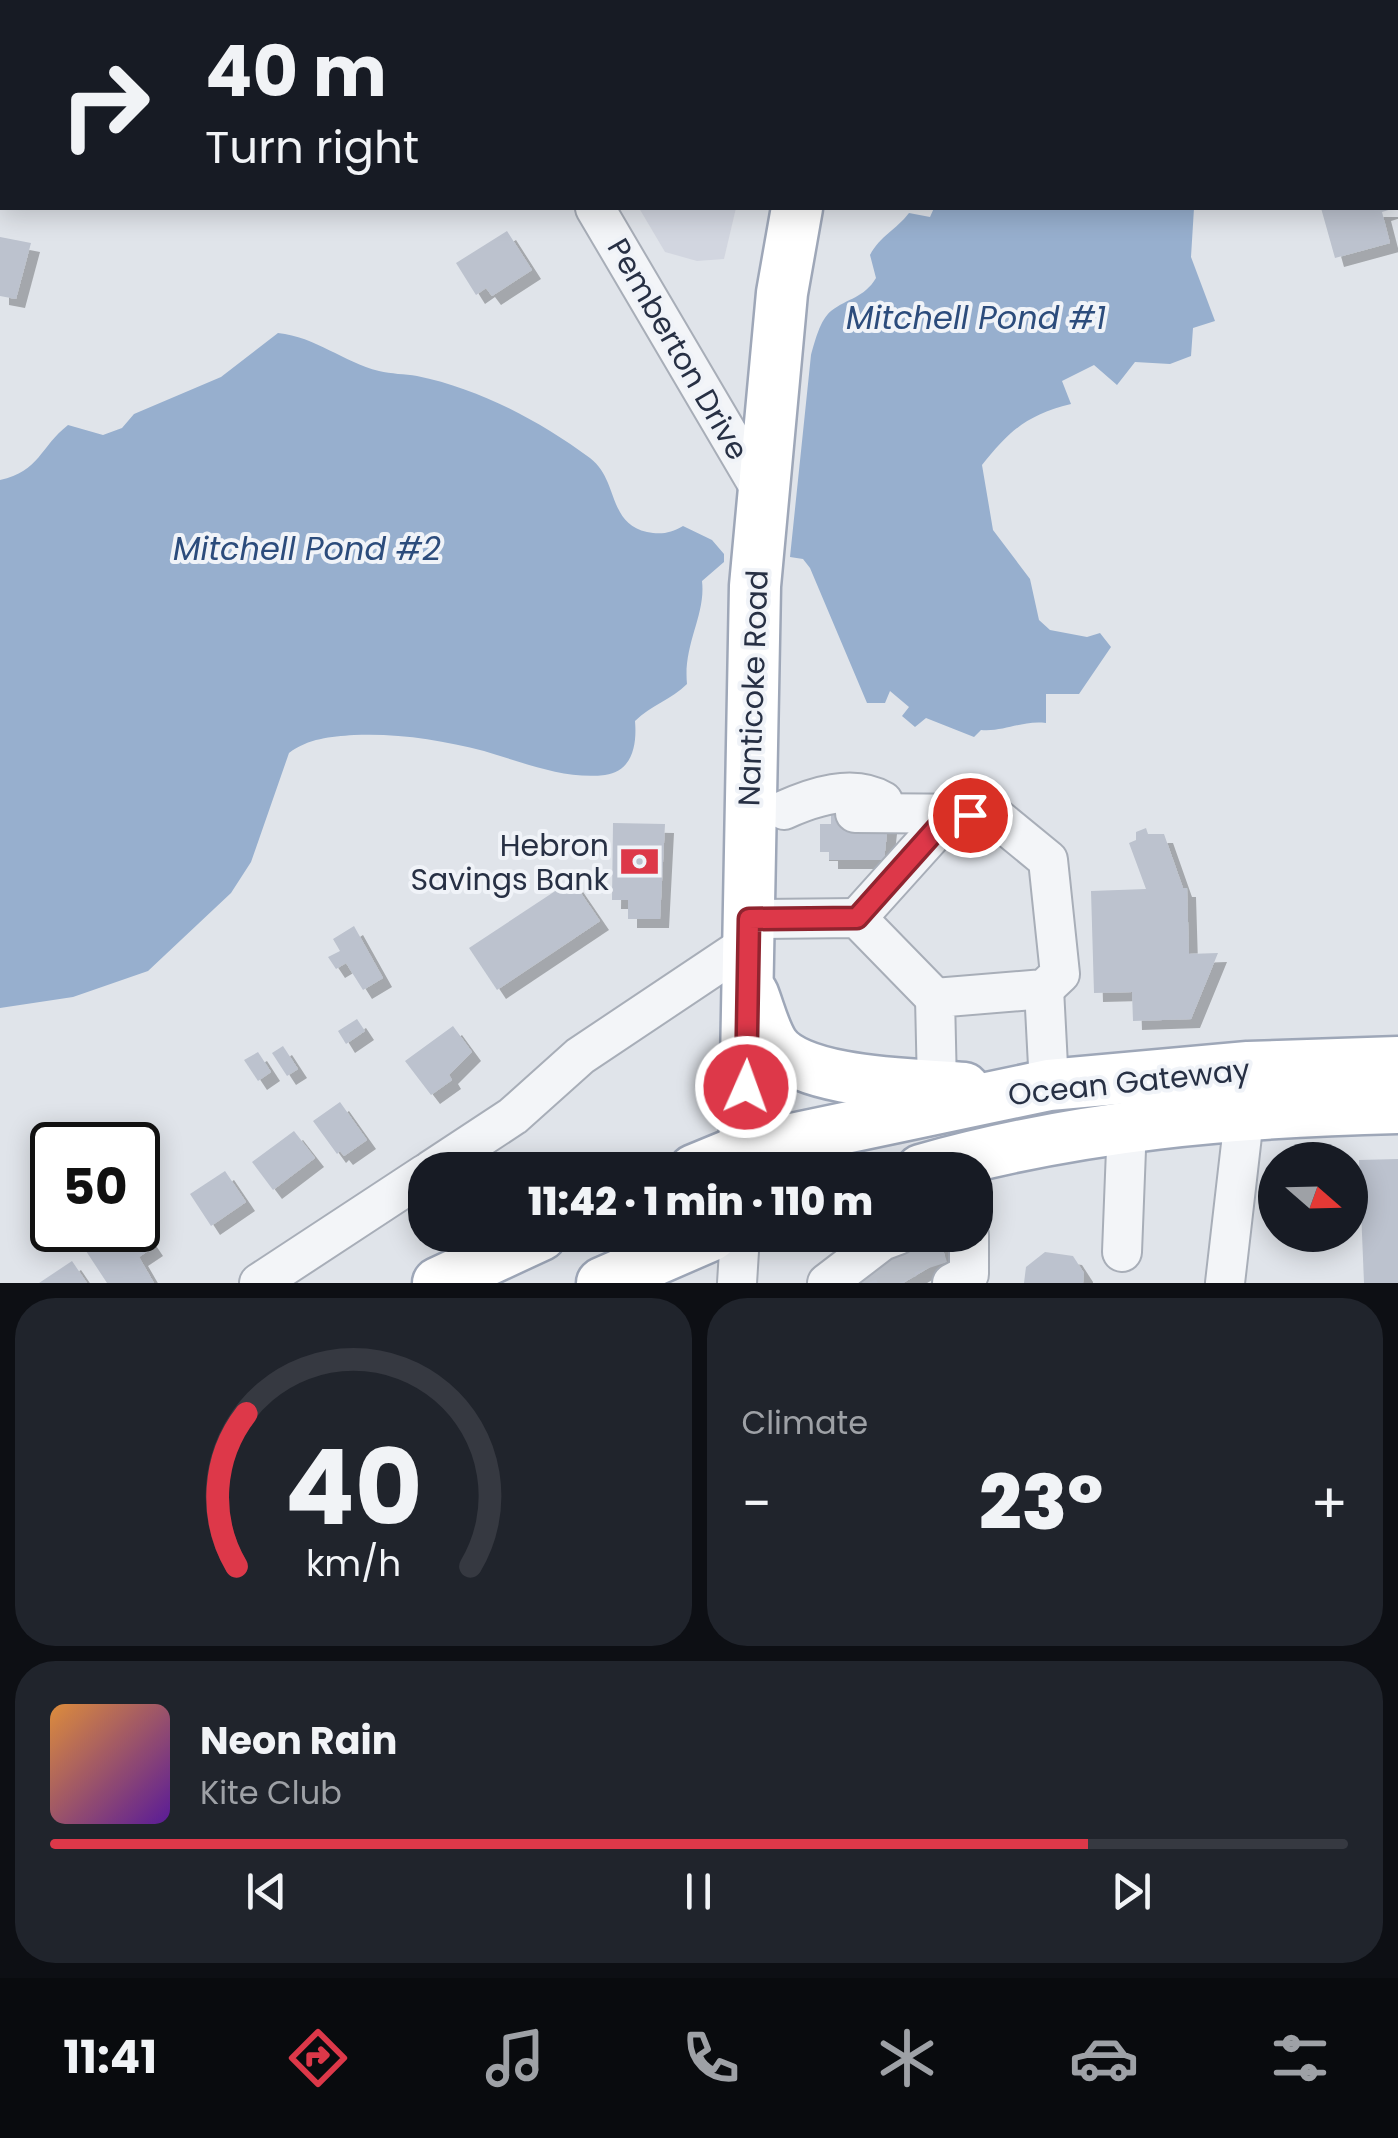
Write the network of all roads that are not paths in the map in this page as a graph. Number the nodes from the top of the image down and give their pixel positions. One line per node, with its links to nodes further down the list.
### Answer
1 (595, 210): 3 (street, Pemberton Drive)
2 (797, 210): 3 (main road, Nanticoke Road)
3 (760, 490): 4 (main road, Nanticoke Road)
4 (766, 810): 5 (street); 5 (street); 8 (main road, Nanticoke Road)
5 (907, 815): 6 (street)
6 (948, 816): 7 (street); 9 (street)
7 (857, 918): 8 (street); 10 (street)
8 (749, 949): 12 (main road); 17 (street); 18 (main road, Nanticoke Road)
9 (1044, 989): 10 (street); 13 (street)
10 (936, 998): 12 (street)
11 (1398, 1062): 14 (main road, Ocean Gateway)
12 (937, 1086): 13 (main road)
13 (1034, 1088): 14 (main road, Ocean Gateway); 19 (main road, Ocean Gateway)
14 (1247, 1090): 15 (main road, Ocean Gateway); 16 (main road, Ocean Gateway); 32 (street)
15 (1398, 1108)
16 (1127, 1124): 20 (main road, Ocean Gateway); 26 (street)
17 (458, 1152)
18 (744, 1152)
19 (773, 1152)
20 (993, 1158)
21 (408, 1185): 28 (street)
22 (505, 1252): 29 (main road)
23 (673, 1252): 30 (main road)
24 (739, 1252): 31 (street)
25 (969, 1252): 27 (street)
26 (1122, 1252)
27 (887, 1261)
28 (259, 1283)
29 (438, 1283)
30 (602, 1283)
31 (736, 1283)
32 (1226, 1283)

